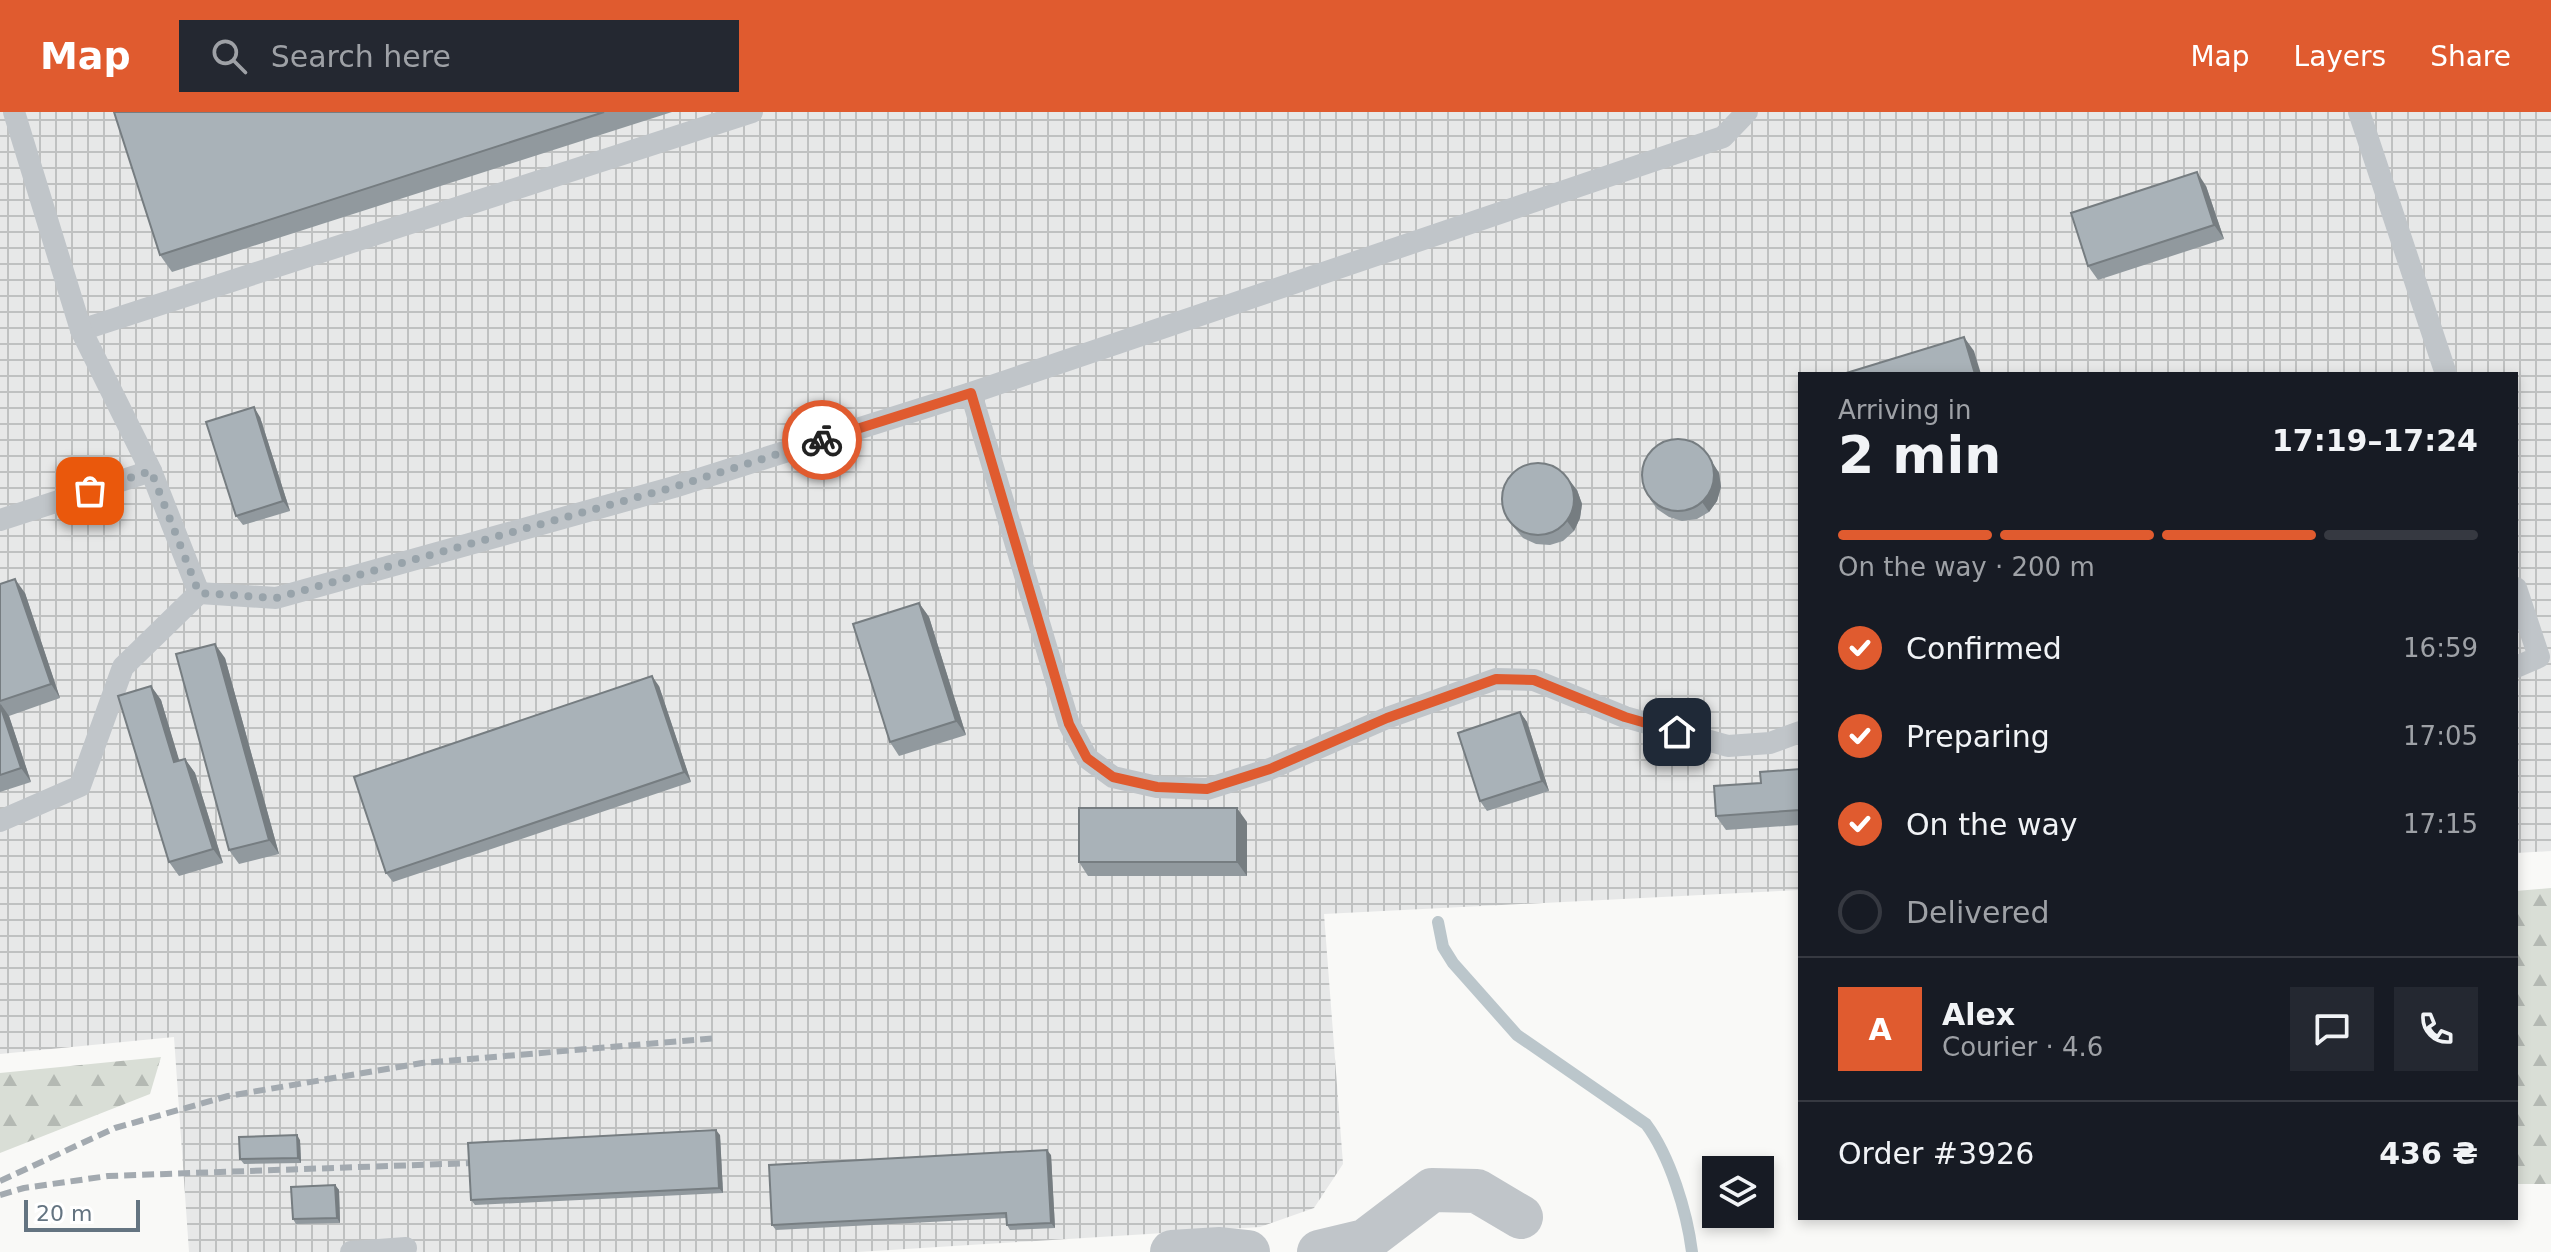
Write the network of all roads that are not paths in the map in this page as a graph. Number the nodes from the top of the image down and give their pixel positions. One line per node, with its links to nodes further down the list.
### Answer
1 (14, 112): 5 (lane)
2 (752, 112): 5 (lane)
3 (1747, 112): 7 (lane)
4 (2359, 112): 6 (lane)
5 (81, 330): 8 (lane)
6 (2445, 372)
7 (971, 393): 10 (lane); 14 (lane)
8 (151, 471): 9 (lane); 10 (lane)
9 (0, 520)
10 (199, 593): 15 (lane)
11 (2518, 593): 12 (lane)
12 (2545, 654): 13 (lane)
13 (2518, 666)
14 (1798, 733)
15 (0, 821)
16 (1521, 1217): 21 (street)
17 (406, 1248): 18 (lane)
18 (351, 1252)
19 (1172, 1252): 20 (street)
20 (1248, 1252)
21 (1319, 1252)

